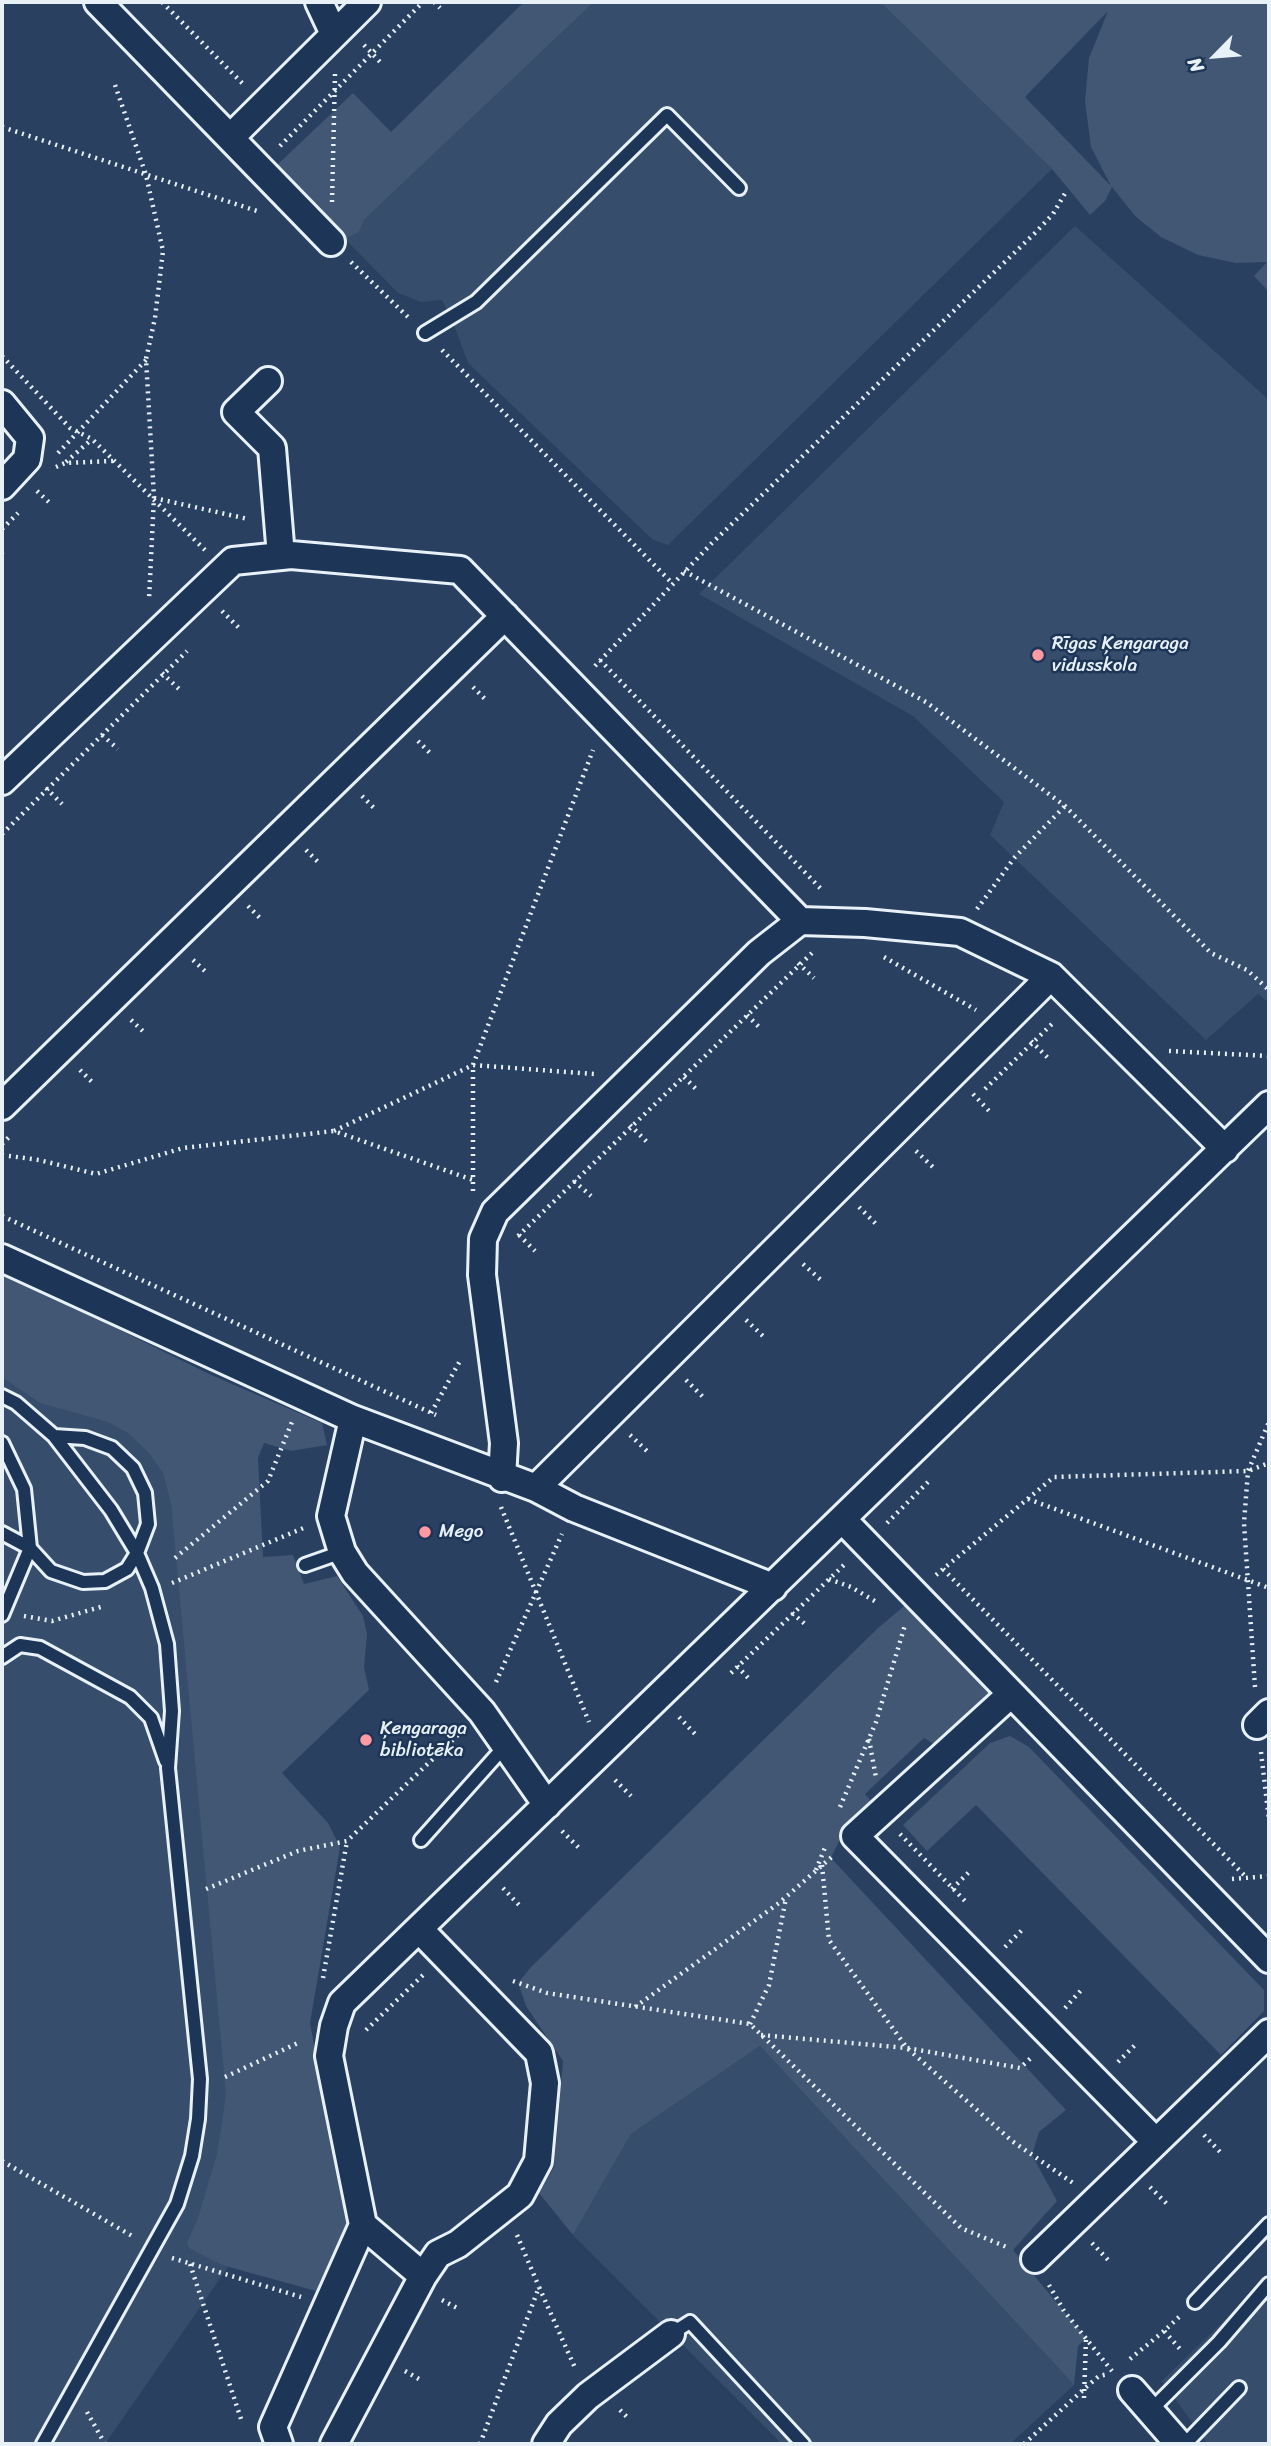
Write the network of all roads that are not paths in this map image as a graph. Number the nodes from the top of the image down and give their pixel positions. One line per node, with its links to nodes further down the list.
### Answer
1 (98, 2): 5 (street)
2 (319, 2): 4 (street)
3 (367, 2): 4 (street)
4 (334, 34): 5 (street)
5 (231, 137): 7 (street)
6 (739, 188): 8 (lane)
7 (331, 242)
8 (425, 333)
9 (268, 380): 12 (street)
10 (2, 404): 11 (street)
11 (2, 486)
12 (281, 556): 13 (street); 14 (street)
13 (505, 616): 15 (street); 18 (street)
14 (2, 781)
15 (800, 921): 16 (street); 25 (street)
16 (1051, 976): 19 (street); 26 (street)
17 (1269, 1105): 19 (street)
18 (2, 1106)
19 (1225, 1149): 27 (street)
20 (2, 1258): 22 (street)
21 (2, 1396): 23 (lane)
22 (353, 1419): 25 (street); 31 (street)
23 (54, 1436): 30 (lane); 30 (lane)
24 (2, 1443): 29 (lane)
25 (494, 1475): 26 (street)
26 (536, 1488): 33 (street)
27 (842, 1519): 33 (street); 36 (street)
28 (2, 1533): 29 (lane)
29 (30, 1548): 30 (lane); 34 (lane)
30 (137, 1552): 38 (lane)
31 (342, 1552): 32 (lane); 37 (street)
32 (305, 1565)
33 (773, 1587): 39 (street)
34 (2, 1615)
35 (2, 1657): 38 (lane)
36 (1011, 1694): 42 (street); 44 (street)
37 (505, 1746): 39 (street); 40 (lane)
38 (169, 1768): 55 (lane)
39 (547, 1805): 41 (street)
40 (421, 1840)
41 (419, 1929): 46 (street); 48 (street)
42 (1269, 1959)
43 (1269, 2033): 44 (street)
44 (1155, 2141): 47 (street)
45 (1269, 2224): 50 (lane)
46 (363, 2225): 48 (street); 56 (street)
47 (1035, 2259)
48 (423, 2276): 57 (street)
49 (1269, 2284): 54 (lane)
50 (1195, 2302)
51 (671, 2334): 58 (street); 59 (lane)
52 (1238, 2388): 61 (lane)
53 (1132, 2390): 54 (street)
54 (1150, 2411): 60 (street)
55 (43, 2444)
56 (279, 2444)
57 (334, 2444)
58 (546, 2444)
59 (803, 2444)
60 (1179, 2444)
61 (1185, 2444)

